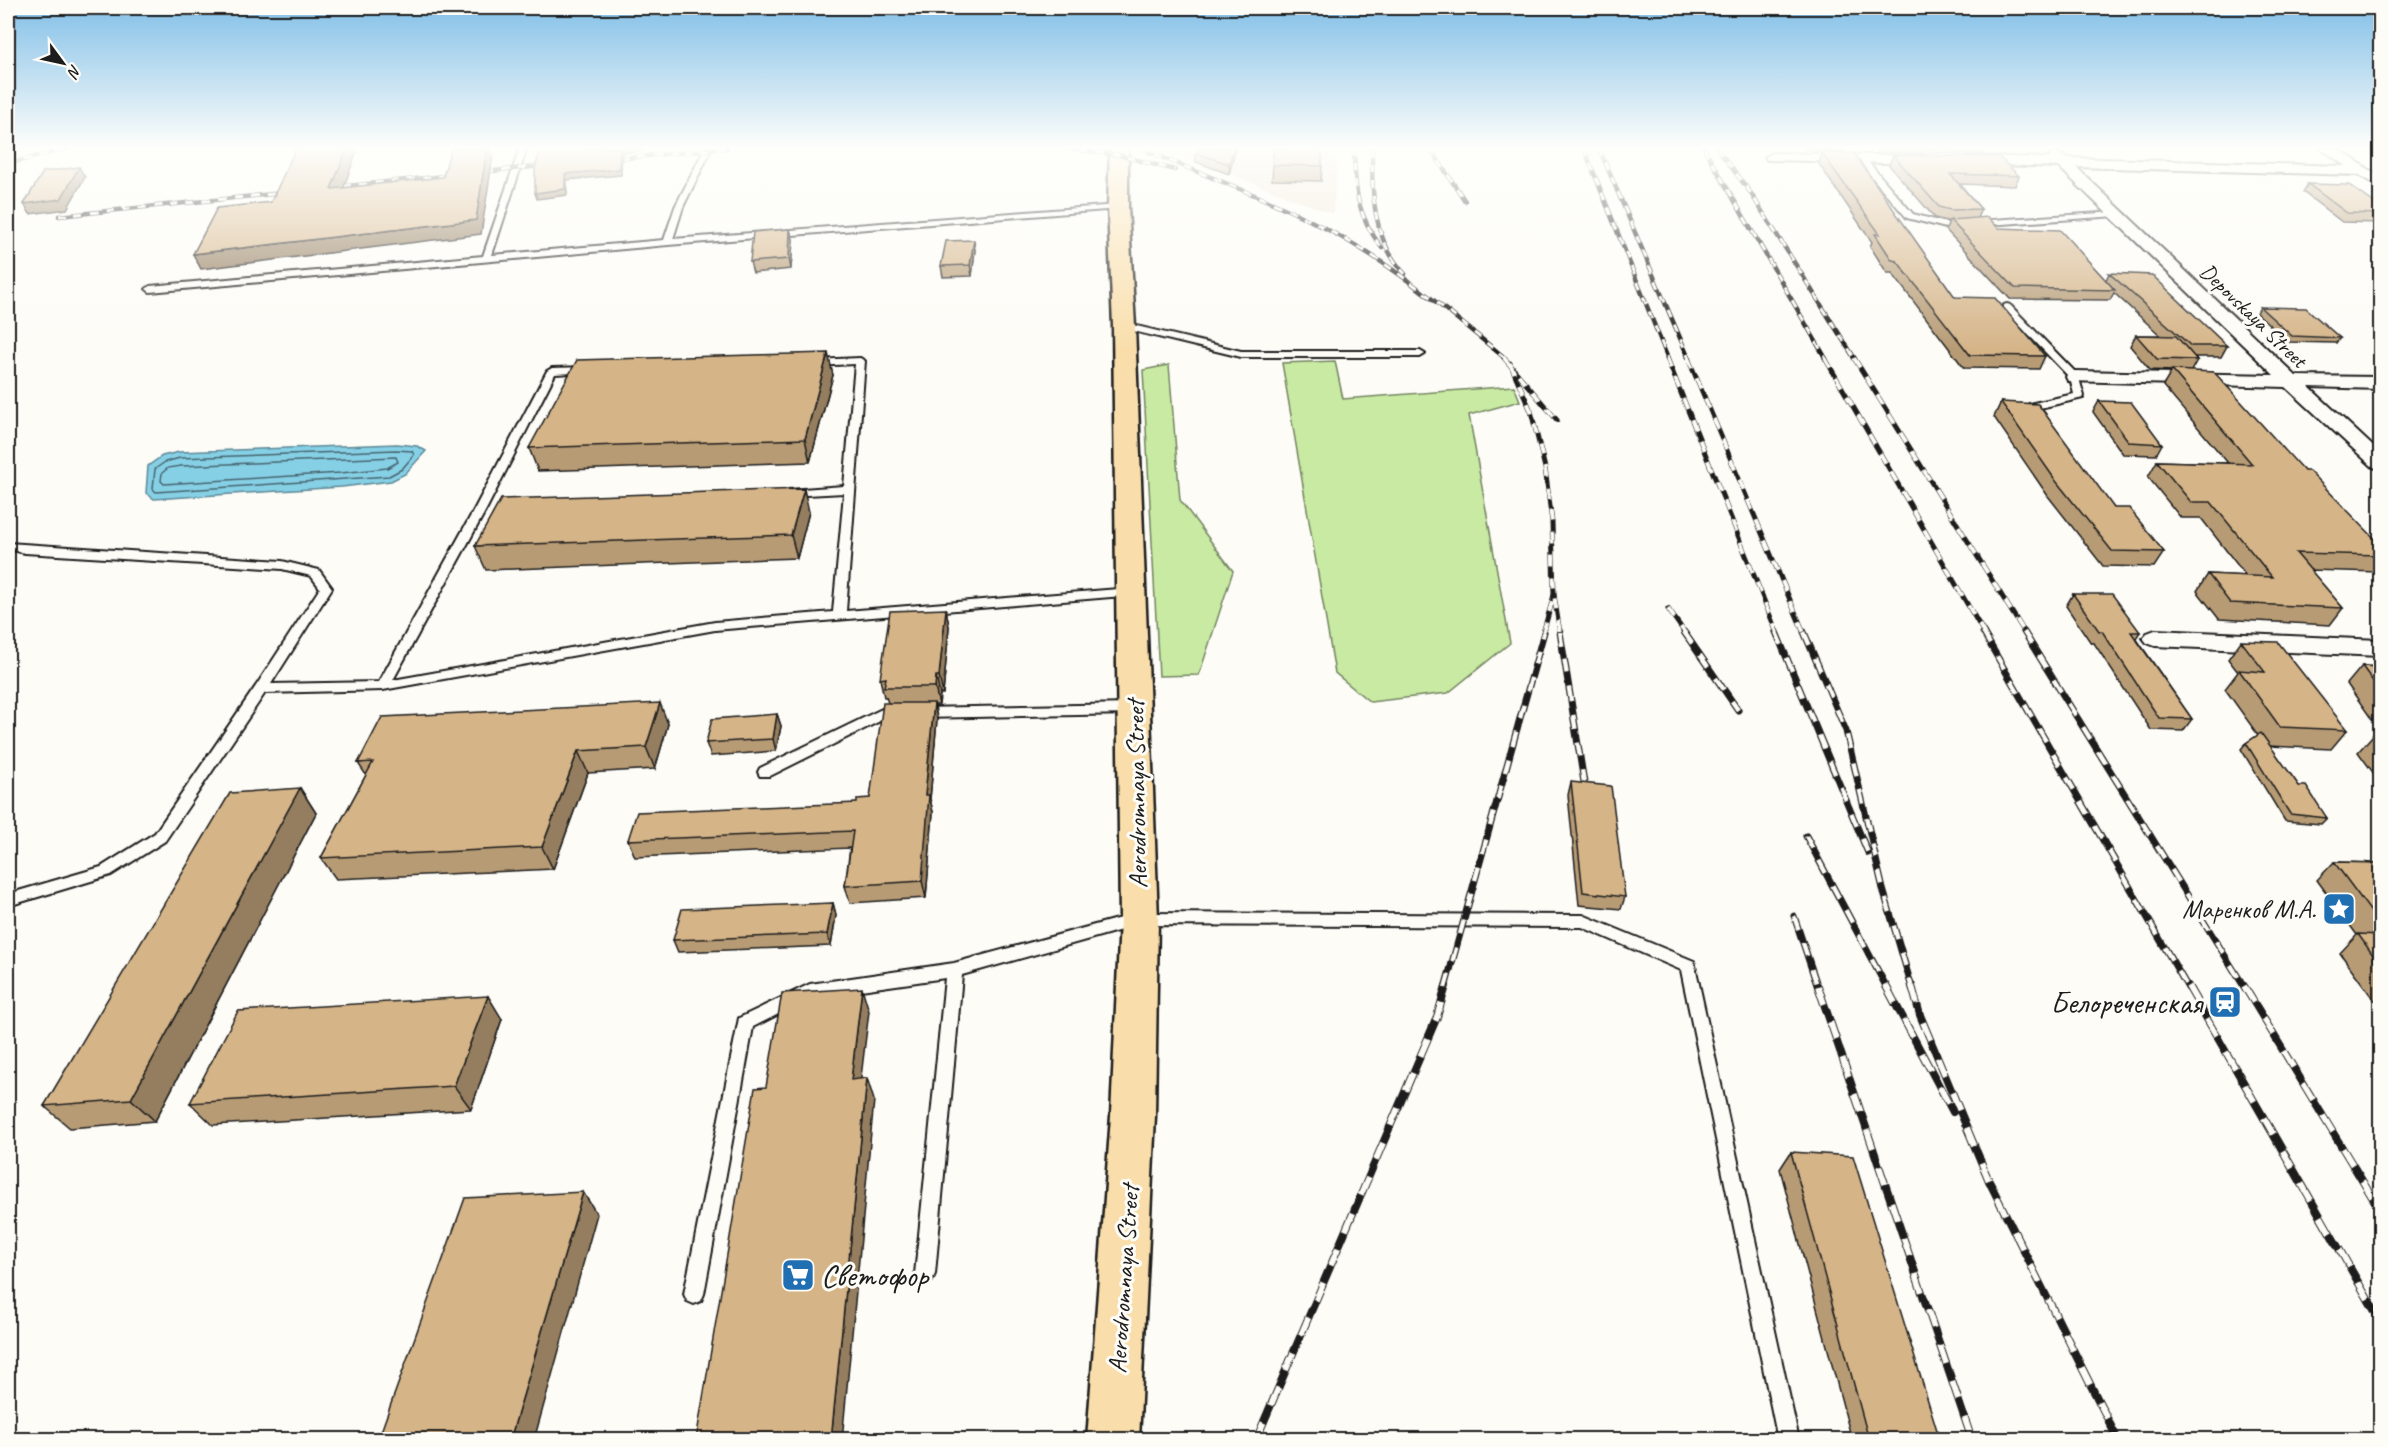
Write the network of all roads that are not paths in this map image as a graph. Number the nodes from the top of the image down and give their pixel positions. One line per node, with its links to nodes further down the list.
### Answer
1 (501, 216): 9 (lane)
2 (677, 216): 8 (lane)
3 (1009, 216): 8 (lane)
4 (1118, 216): 12 (main road, Aerodromnaya Street)
5 (1910, 216): 6 (lane)
6 (2094, 216)
7 (2118, 216): 17 (street, Depovskaya Street)
8 (669, 242): 9 (lane)
9 (487, 258): 10 (lane)
10 (150, 290)
11 (2007, 307): 16 (lane)
12 (1124, 326): 13 (lane); 24 (main road, Aerodromnaya Street)
13 (1420, 354)
14 (801, 363): 21 (lane)
15 (599, 370): 28 (lane)
16 (2075, 376): 17 (street); 19 (lane)
17 (2290, 381): 18 (street); 20 (street, Depovskaya Street)
18 (2380, 382)
19 (2046, 425)
20 (2380, 463)
21 (849, 489): 22 (lane); 25 (lane)
22 (778, 493)
23 (8, 546): 29 (lane)
24 (1131, 592): 25 (lane); 30 (main road, Aerodromnaya Street)
25 (839, 616): 28 (lane)
26 (2155, 638): 27 (street)
27 (2380, 648)
28 (383, 686): 29 (lane)
29 (261, 689): 32 (lane)
30 (1134, 709): 31 (lane); 33 (main road, Aerodromnaya Street)
31 (765, 772)
32 (8, 900)
33 (1139, 919): 34 (lane); 37 (main road, Aerodromnaya Street); 38 (lane)
34 (954, 970): 35 (lane); 36 (lane)
35 (925, 1274)
36 (694, 1294)
37 (1113, 1440)
38 (1789, 1440)

